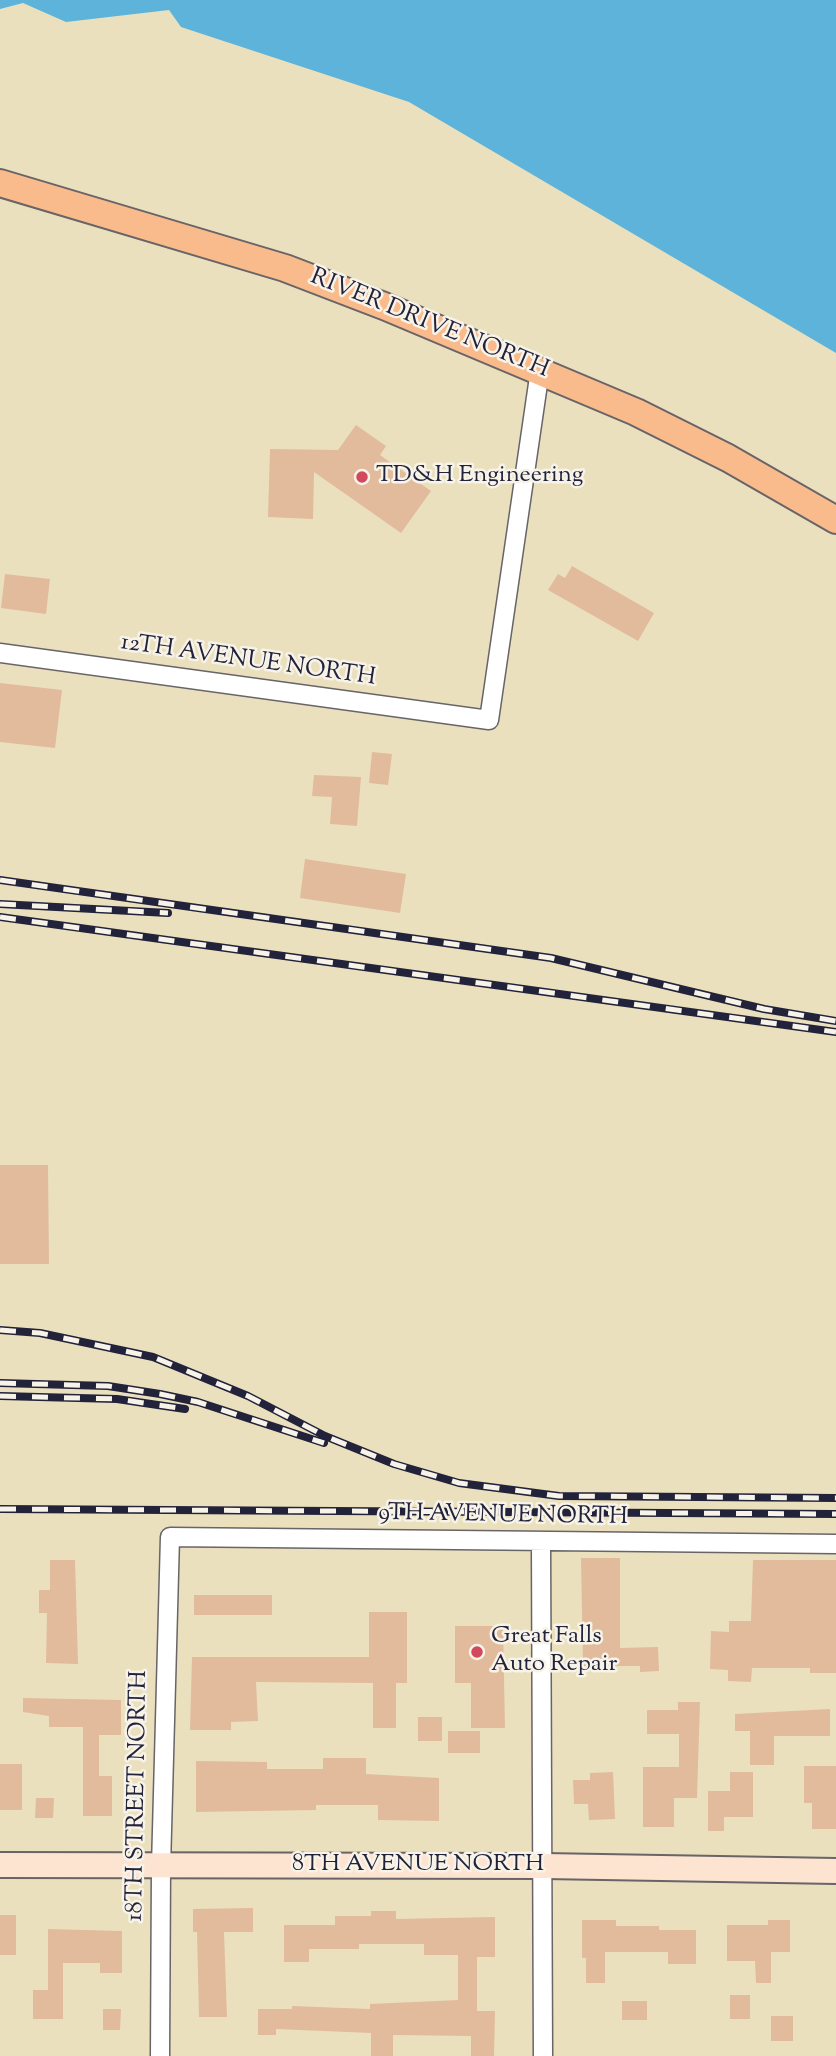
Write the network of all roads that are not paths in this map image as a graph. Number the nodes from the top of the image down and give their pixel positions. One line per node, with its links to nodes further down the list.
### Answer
1 (0, 183): 2 (main road, RIVER DRIVE NORTH)
2 (540, 370): 3 (main road, RIVER DRIVE NORTH); 4 (street, 12TH AVENUE NORTH)
3 (836, 520)
4 (0, 653)
5 (170, 1538): 6 (street, 9TH AVENUE NORTH); 10 (street, 18TH STREET NORTH)
6 (541, 1543): 7 (street, 9TH AVENUE NORTH); 9 (street)
7 (836, 1544)
8 (0, 1865): 10 (street, 8TH AVENUE NORTH)
9 (544, 1866): 10 (street, 8TH AVENUE NORTH); 11 (street, 8TH AVENUE NORTH); 13 (street)
10 (161, 1867): 12 (street, 18TH STREET NORTH)
11 (836, 1871)
12 (160, 2056)
13 (543, 2056)

